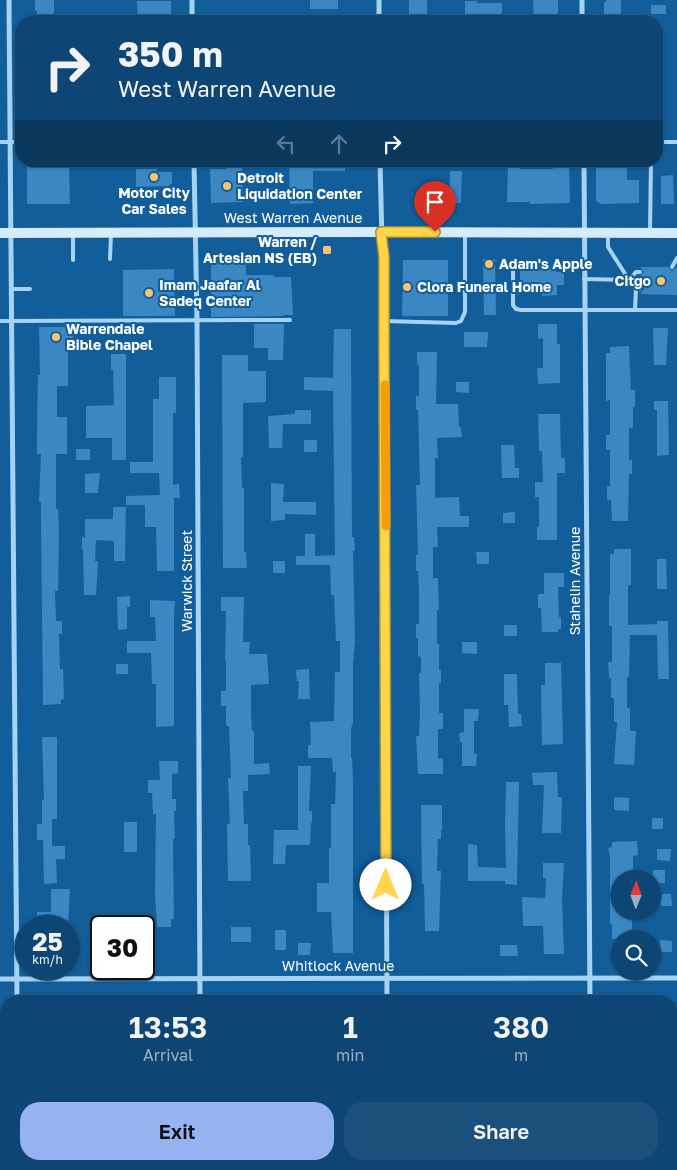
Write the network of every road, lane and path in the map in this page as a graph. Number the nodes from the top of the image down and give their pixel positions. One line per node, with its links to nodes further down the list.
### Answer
1 (9, 0): 9 (street)
2 (192, 0): 5 (street)
3 (379, 0): 6 (street)
4 (582, 0): 7 (street)
5 (192, 15)
6 (379, 15)
7 (582, 15)
8 (0, 142): 9 (lane)
9 (11, 142): 10 (lane); 21 (street)
10 (15, 142)
11 (663, 142): 12 (lane)
12 (677, 142)
13 (194, 167): 17 (street, Warwick Street)
14 (380, 167): 18 (street)
15 (584, 167): 24 (street, Stahelin Avenue)
16 (651, 167): 26 (lane)
17 (195, 232): 18 (main road, West Warren Avenue); 23 (main road, West Warren Avenue); 42 (street, Warwick Street)
18 (381, 232): 19 (main road, West Warren Avenue); 46 (street)
19 (465, 232): 24 (main road, West Warren Avenue); 46 (lane)
20 (0, 233): 21 (main road, West Warren Avenue)
21 (12, 233): 22 (main road, West Warren Avenue); 38 (street)
22 (73, 233): 23 (main road, West Warren Avenue); 30 (lane)
23 (111, 233): 29 (lane)
24 (584, 233): 25 (main road, West Warren Avenue); 34 (street, Stahelin Avenue)
25 (608, 233): 26 (main road, West Warren Avenue); 35 (lane)
26 (650, 233): 27 (main road, West Warren Avenue)
27 (677, 233)
28 (677, 258): 31 (lane)
29 (110, 259)
30 (73, 260)
31 (672, 267)
32 (513, 271): 39 (lane)
33 (640, 272): 35 (lane)
34 (584, 279): 35 (lane); 39 (street, Stahelin Avenue)
35 (629, 280): 36 (lane); 40 (lane)
36 (640, 280)
37 (30, 288): 38 (lane)
38 (12, 289): 45 (street)
39 (584, 310): 40 (lane); 49 (street, Stahelin Avenue)
40 (635, 310): 41 (lane)
41 (677, 310)
42 (197, 320): 43 (lane); 45 (lane); 53 (street, Warwick Street)
43 (290, 320)
44 (0, 321): 45 (lane)
45 (12, 321): 47 (street)
46 (384, 321): 48 (street)
47 (17, 915)
48 (386, 977): 49 (street, Whitlock Avenue); 53 (street, Whitlock Avenue); 58 (street)
49 (590, 977): 54 (street, Whitlock Avenue); 59 (street, Stahelin Avenue)
50 (0, 978): 51 (street, Whitlock Avenue)
51 (15, 978)
52 (80, 978): 53 (street, Whitlock Avenue)
53 (200, 978): 57 (street, Warwick Street)
54 (677, 978)
55 (17, 980): 56 (street)
56 (17, 995)
57 (200, 995)
58 (387, 995)
59 (590, 995)

